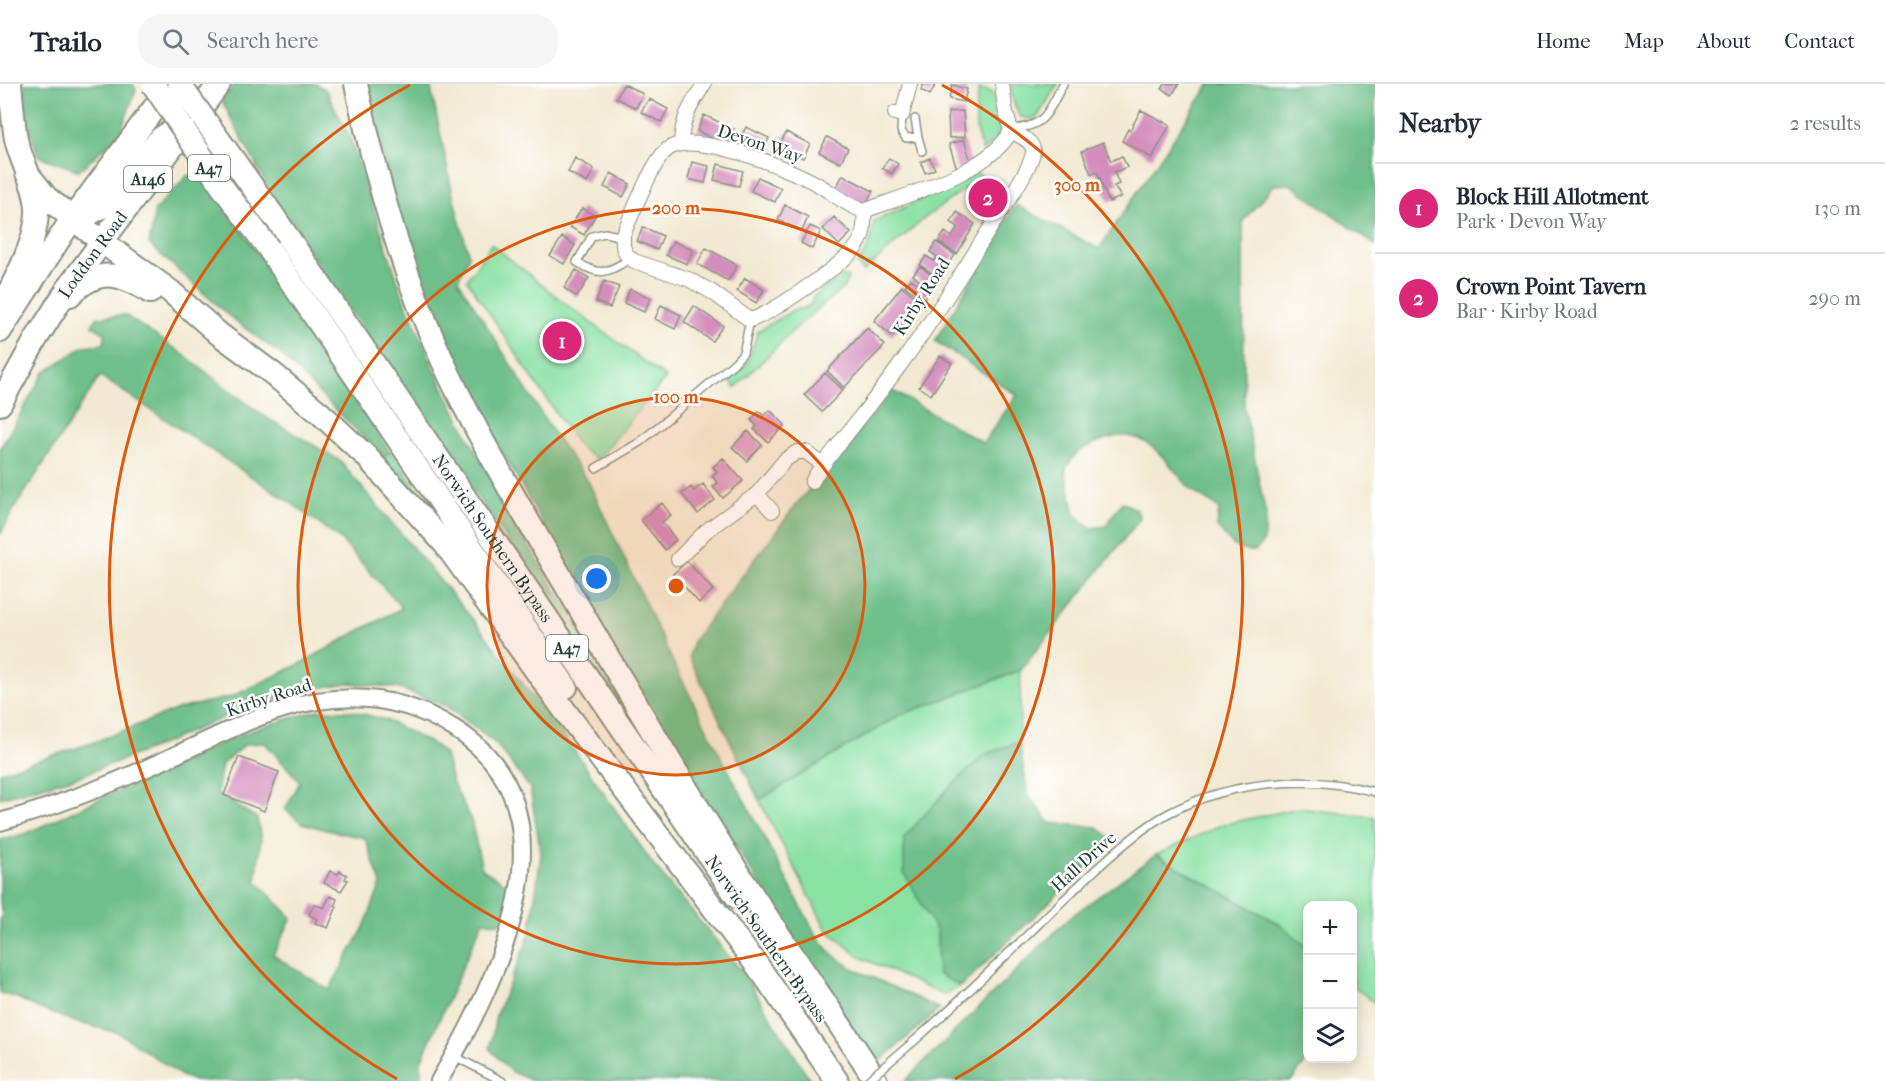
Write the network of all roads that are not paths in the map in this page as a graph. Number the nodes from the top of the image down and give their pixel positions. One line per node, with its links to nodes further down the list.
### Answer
1 (10, 84): 19 (highway, A47)
2 (153, 84): 39 (highway, Norwich Southern Bypass / A47, bridge)
3 (172, 84): 18 (highway, Loddon Road / A146)
4 (179, 84): 44 (highway, Norwich Southern Bypass / A47, bridge)
5 (195, 84): 18 (highway)
6 (219, 84): 12 (highway, Loddon Road / A146)
7 (356, 84): 45 (highway, A47)
8 (704, 84): 16 (street)
9 (910, 84): 13 (street)
10 (999, 84): 14 (street)
11 (1063, 84): 14 (lane)
12 (195, 116): 21 (highway); 23 (highway, Loddon Road / A146)
13 (904, 116): 15 (lane); 15 (lane)
14 (1011, 130): 20 (street); 31 (street, Kirby Road)
15 (918, 137): 17 (lane)
16 (681, 143): 20 (street, Devon Way); 22 (street)
17 (922, 151)
18 (119, 155): 21 (highway, Loddon Road / A146)
19 (27, 173): 21 (highway, A47); 25 (highway, A47)
20 (864, 211): 26 (street)
21 (72, 219): 23 (highway, A47); 27 (highway, Loddon Road / A146)
22 (623, 237): 24 (street); 24 (lane)
23 (101, 242): 28 (highway, A47); 29 (highway, Loddon Road / A146)
24 (632, 258): 26 (street)
25 (0, 309)
26 (750, 320): 32 (lane)
27 (0, 331)
28 (219, 334): 29 (highway, A47); 39 (highway, A47)
29 (36, 339): 30 (highway, Loddon Road / A146)
30 (0, 404)
31 (823, 465): 33 (street, Kirby Road); 34 (street)
32 (597, 468)
33 (813, 482)
34 (757, 494): 35 (street); 36 (street)
35 (772, 511)
36 (678, 559)
37 (1375, 792): 44 (lane, Hall Drive, bridge)
38 (0, 822): 40 (street, Kirby Road)
39 (761, 970): 43 (highway, Norwich Southern Bypass / A47)
40 (454, 1056): 41 (street, Kirby Road); 42 (lane)
41 (439, 1081)
42 (502, 1081)
43 (837, 1081)
44 (865, 1081)
45 (876, 1081)

